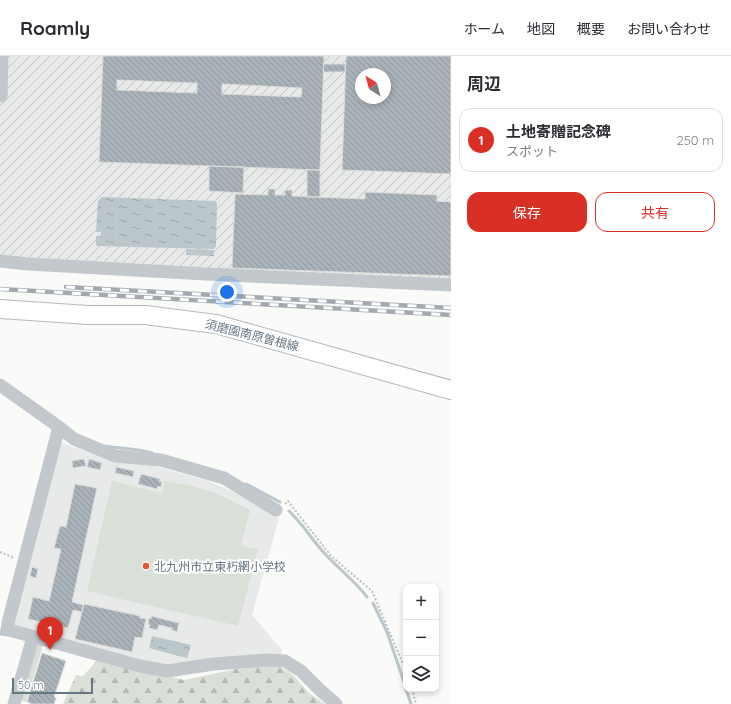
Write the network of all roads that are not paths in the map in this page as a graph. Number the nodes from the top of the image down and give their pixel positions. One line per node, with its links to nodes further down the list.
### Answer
1 (2, 56): 2 (street)
2 (0, 96)
3 (0, 261): 4 (street)
4 (451, 285)
5 (0, 309): 7 (main road, 須磨園南原曽根線)
6 (0, 385): 8 (street)
7 (451, 390)
8 (59, 427): 9 (street); 10 (street)
9 (276, 510)
10 (34, 636): 11 (street); 12 (street)
11 (14, 704)
12 (336, 704)

